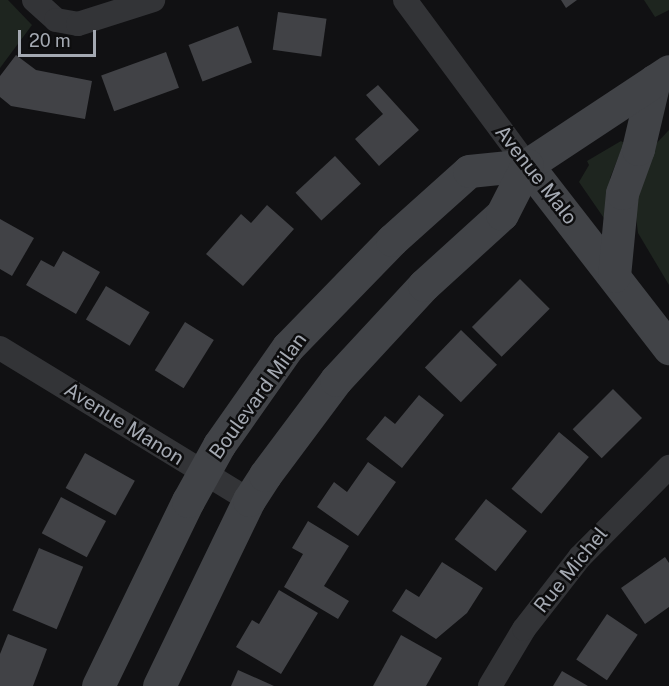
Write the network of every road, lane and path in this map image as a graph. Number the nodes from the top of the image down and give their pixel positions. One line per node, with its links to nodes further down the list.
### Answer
1 (33, 0): 2 (street)
2 (153, 0)
3 (405, 0): 5 (street, Avenue Malo)
4 (662, 76): 5 (main road, Boulevard Milan); 6 (main road)
5 (528, 165): 6 (main road, Avenue Malo); 10 (main road, Boulevard Milan); 11 (main road, Boulevard Milan)
6 (614, 276): 8 (main road, Avenue Malo)
7 (0, 348): 10 (street, Avenue Manon)
8 (669, 348)
9 (669, 467): 14 (street, Rue Michel)
10 (204, 473): 11 (street, Avenue Manon); 12 (main road, Boulevard Milan)
11 (249, 500): 13 (main road, Boulevard Milan)
12 (98, 686)
13 (159, 686)
14 (490, 686)

